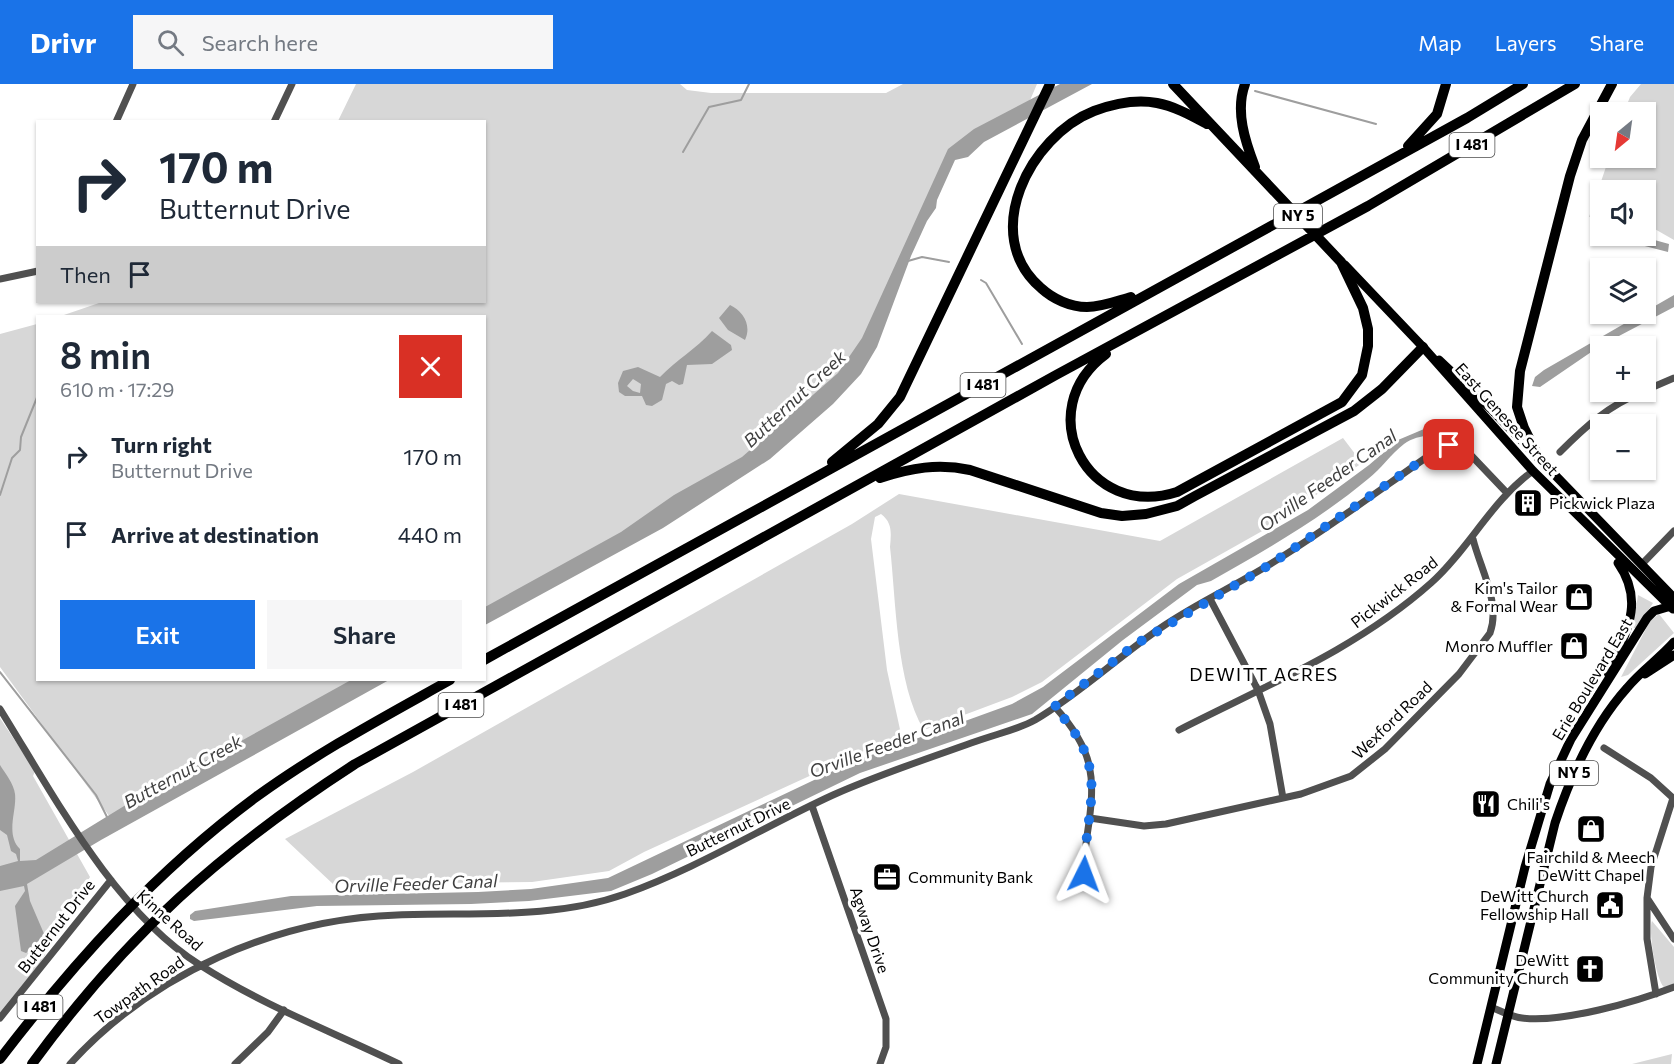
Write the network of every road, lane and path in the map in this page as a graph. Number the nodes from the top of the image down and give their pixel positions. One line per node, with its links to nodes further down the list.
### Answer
1 (134, 84): 10 (street)
2 (292, 84): 11 (street)
3 (1050, 84): 27 (highway)
4 (1173, 84): 12 (highway, East Genesee Street / NY 5)
5 (1245, 84): 14 (highway)
6 (1446, 84): 13 (highway)
7 (1524, 84): 13 (highway, I 481)
8 (1575, 84): 19 (highway, I 481)
9 (1612, 84): 25 (highway)
10 (117, 120)
11 (275, 120)
12 (1215, 128): 14 (highway, East Genesee Street / NY 5); 18 (highway)
13 (1398, 156): 18 (highway, I 481)
14 (1256, 170): 15 (highway, East Genesee Street / NY 5)
15 (1341, 261): 19 (highway); 20 (main road, East Genesee Street / NY 5)
16 (36, 271): 17 (street)
17 (0, 279)
18 (1154, 289): 27 (highway, I 481)
19 (1138, 331): 28 (highway, I 481)
20 (1423, 347): 25 (main road, East Genesee Street / NY 5); 26 (main road, East Genesee Street / NY 5); 28 (highway)
21 (1674, 378): 22 (street)
22 (1656, 386)
23 (1619, 402): 24 (street)
24 (1560, 452)
25 (1543, 462): 26 (main road); 33 (main road, East Genesee Street / NY 5)
26 (1533, 471): 29 (street, Pickwick Road); 32 (main road, East Genesee Street / NY 5)
27 (811, 479): 38 (highway, I 481)
28 (857, 486): 63 (highway, I 481)
29 (1507, 493): 31 (street, Pickwick Road); 34 (street, Butternut Drive)
30 (1674, 531): 33 (street)
31 (1473, 539): 41 (street, Pickwick Road); 47 (street, Wexford Road)
32 (1607, 546): 35 (main road, East Genesee Street); 42 (main road, NY 5)
33 (1643, 563): 35 (main road, East Genesee Street / NY 5)
34 (1210, 599): 41 (street); 43 (street, Butternut Drive)
35 (1673, 605): 42 (main road, Erie Boulevard East / NY 5)
36 (1674, 642): 40 (main road, Erie Boulevard East / NY 5)
37 (1674, 655): 40 (main road)
38 (486, 659)
39 (448, 681): 62 (highway, I 481)
40 (1628, 686): 60 (main road, Erie Boulevard East / NY 5)
41 (1258, 690): 45 (street, Pickwick Road); 47 (street)
42 (1601, 690): 58 (main road, Erie Boulevard East / NY 5)
43 (1054, 707): 49 (street, Butternut Drive); 50 (street)
44 (0, 709): 51 (street, Kinne Road)
45 (1179, 730)
46 (1604, 748): 48 (street)
47 (1283, 798): 50 (street, Wexford Road)
48 (1674, 799): 53 (street)
49 (812, 806): 55 (street, Butternut Drive); 67 (street, Agway Drive)
50 (1090, 818): 52 (street)
51 (111, 880): 55 (street, Kinne Road); 61 (street, Butternut Drive)
52 (1088, 887)
53 (1647, 898): 54 (street); 57 (street)
54 (1674, 939)
55 (200, 965): 59 (street, Kinne Road); 64 (street, Towpath Road)
56 (1674, 987): 57 (street)
57 (1656, 994): 60 (street)
58 (1491, 1007): 60 (street); 68 (main road, Erie Boulevard East / NY 5)
59 (284, 1010): 65 (street); 66 (street, Kinne Road)
60 (1507, 1014): 69 (main road, Erie Boulevard East / NY 5)
61 (0, 1018)
62 (0, 1059)
63 (32, 1064)
64 (69, 1064)
65 (235, 1064)
66 (399, 1064)
67 (880, 1064)
68 (1477, 1064)
69 (1496, 1064)

